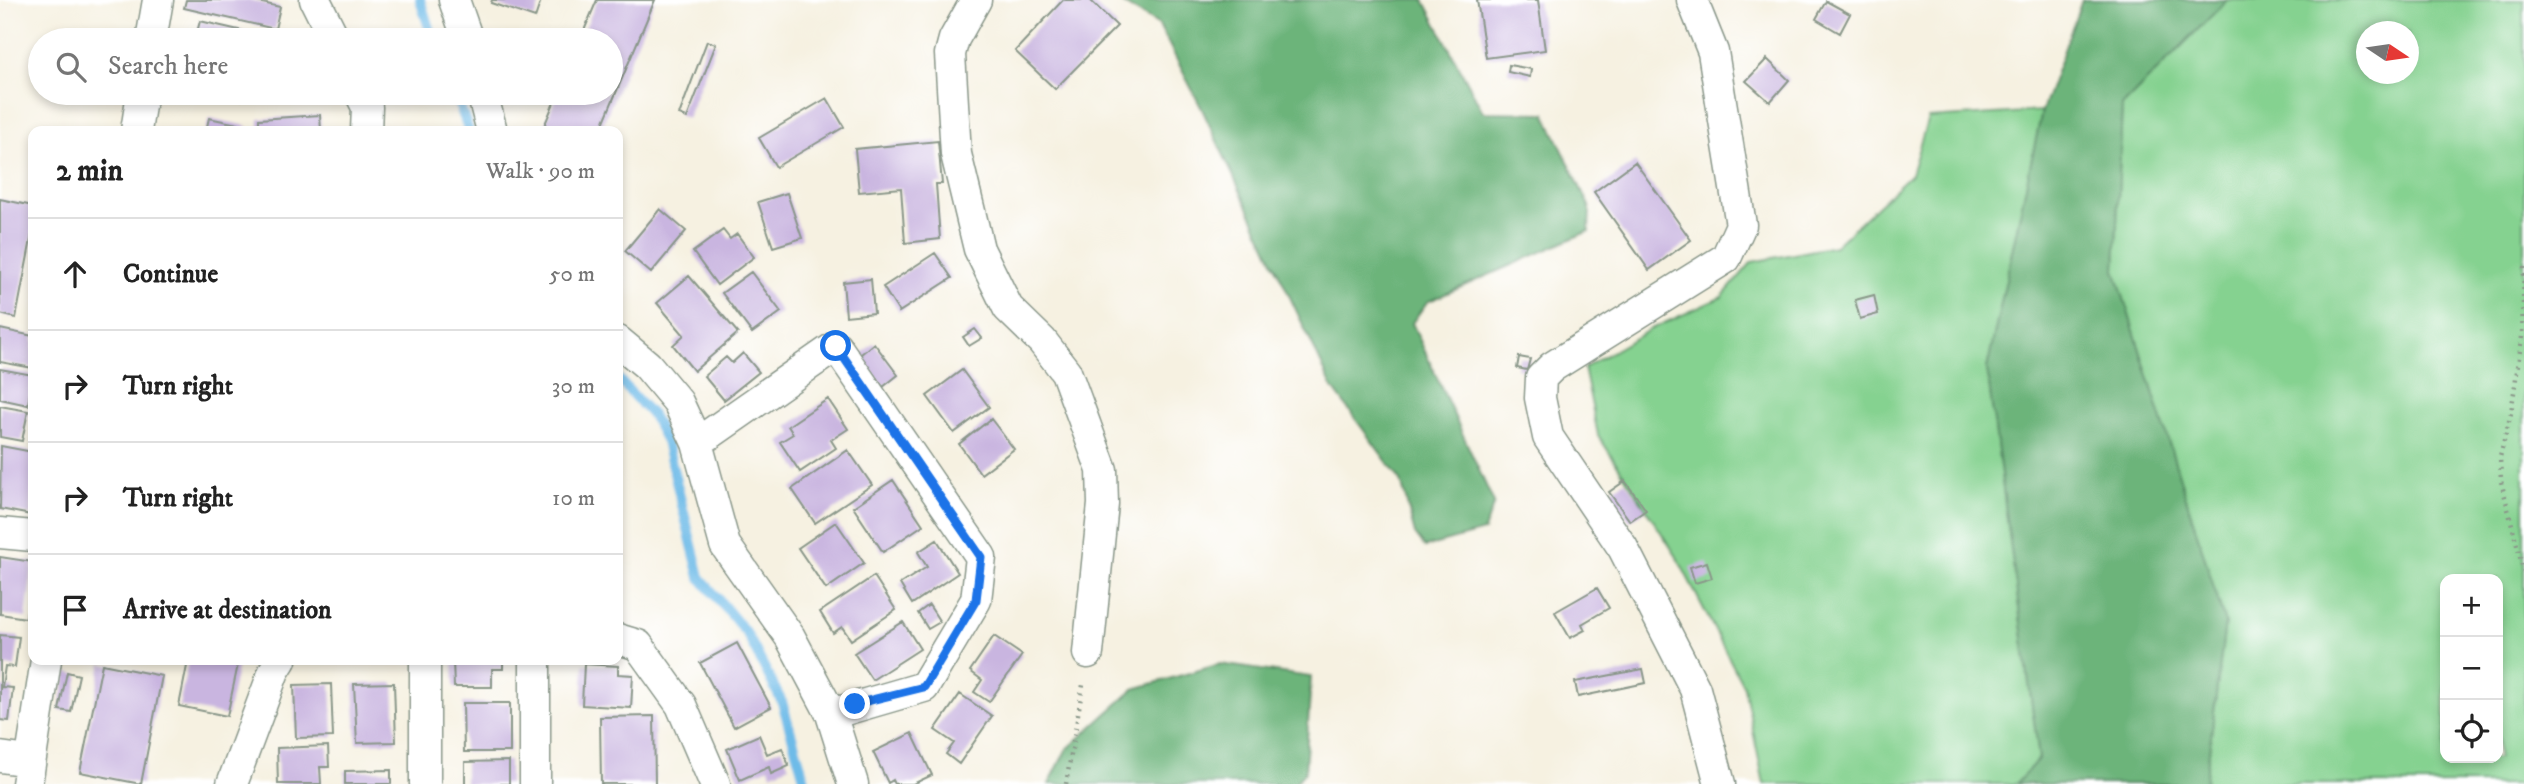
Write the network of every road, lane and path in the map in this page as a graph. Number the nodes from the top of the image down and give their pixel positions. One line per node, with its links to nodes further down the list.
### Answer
1 (158, 0): 6 (street)
2 (316, 0): 7 (street)
3 (454, 0): 8 (street)
4 (976, 0): 22 (street)
5 (1692, 0): 35 (street)
6 (153, 28)
7 (329, 28)
8 (464, 28)
9 (140, 105): 12 (street)
10 (366, 105): 13 (street)
11 (485, 105): 14 (street)
12 (137, 126)
13 (366, 126)
14 (491, 126)
15 (2524, 267): 20 (path)
16 (623, 345): 17 (street)
17 (697, 443): 27 (street); 27 (street)
18 (0, 533): 19 (street)
19 (28, 536)
20 (2524, 573)
21 (623, 640): 32 (street)
22 (1088, 653): 34 (path)
23 (45, 665): 28 (street)
24 (279, 665): 29 (street)
25 (425, 665): 30 (street)
26 (535, 665): 31 (street)
27 (831, 714): 33 (street)
28 (19, 767)
29 (226, 781)
30 (425, 784)
31 (535, 784)
32 (716, 784)
33 (853, 784)
34 (1066, 784)
35 (1720, 784)

